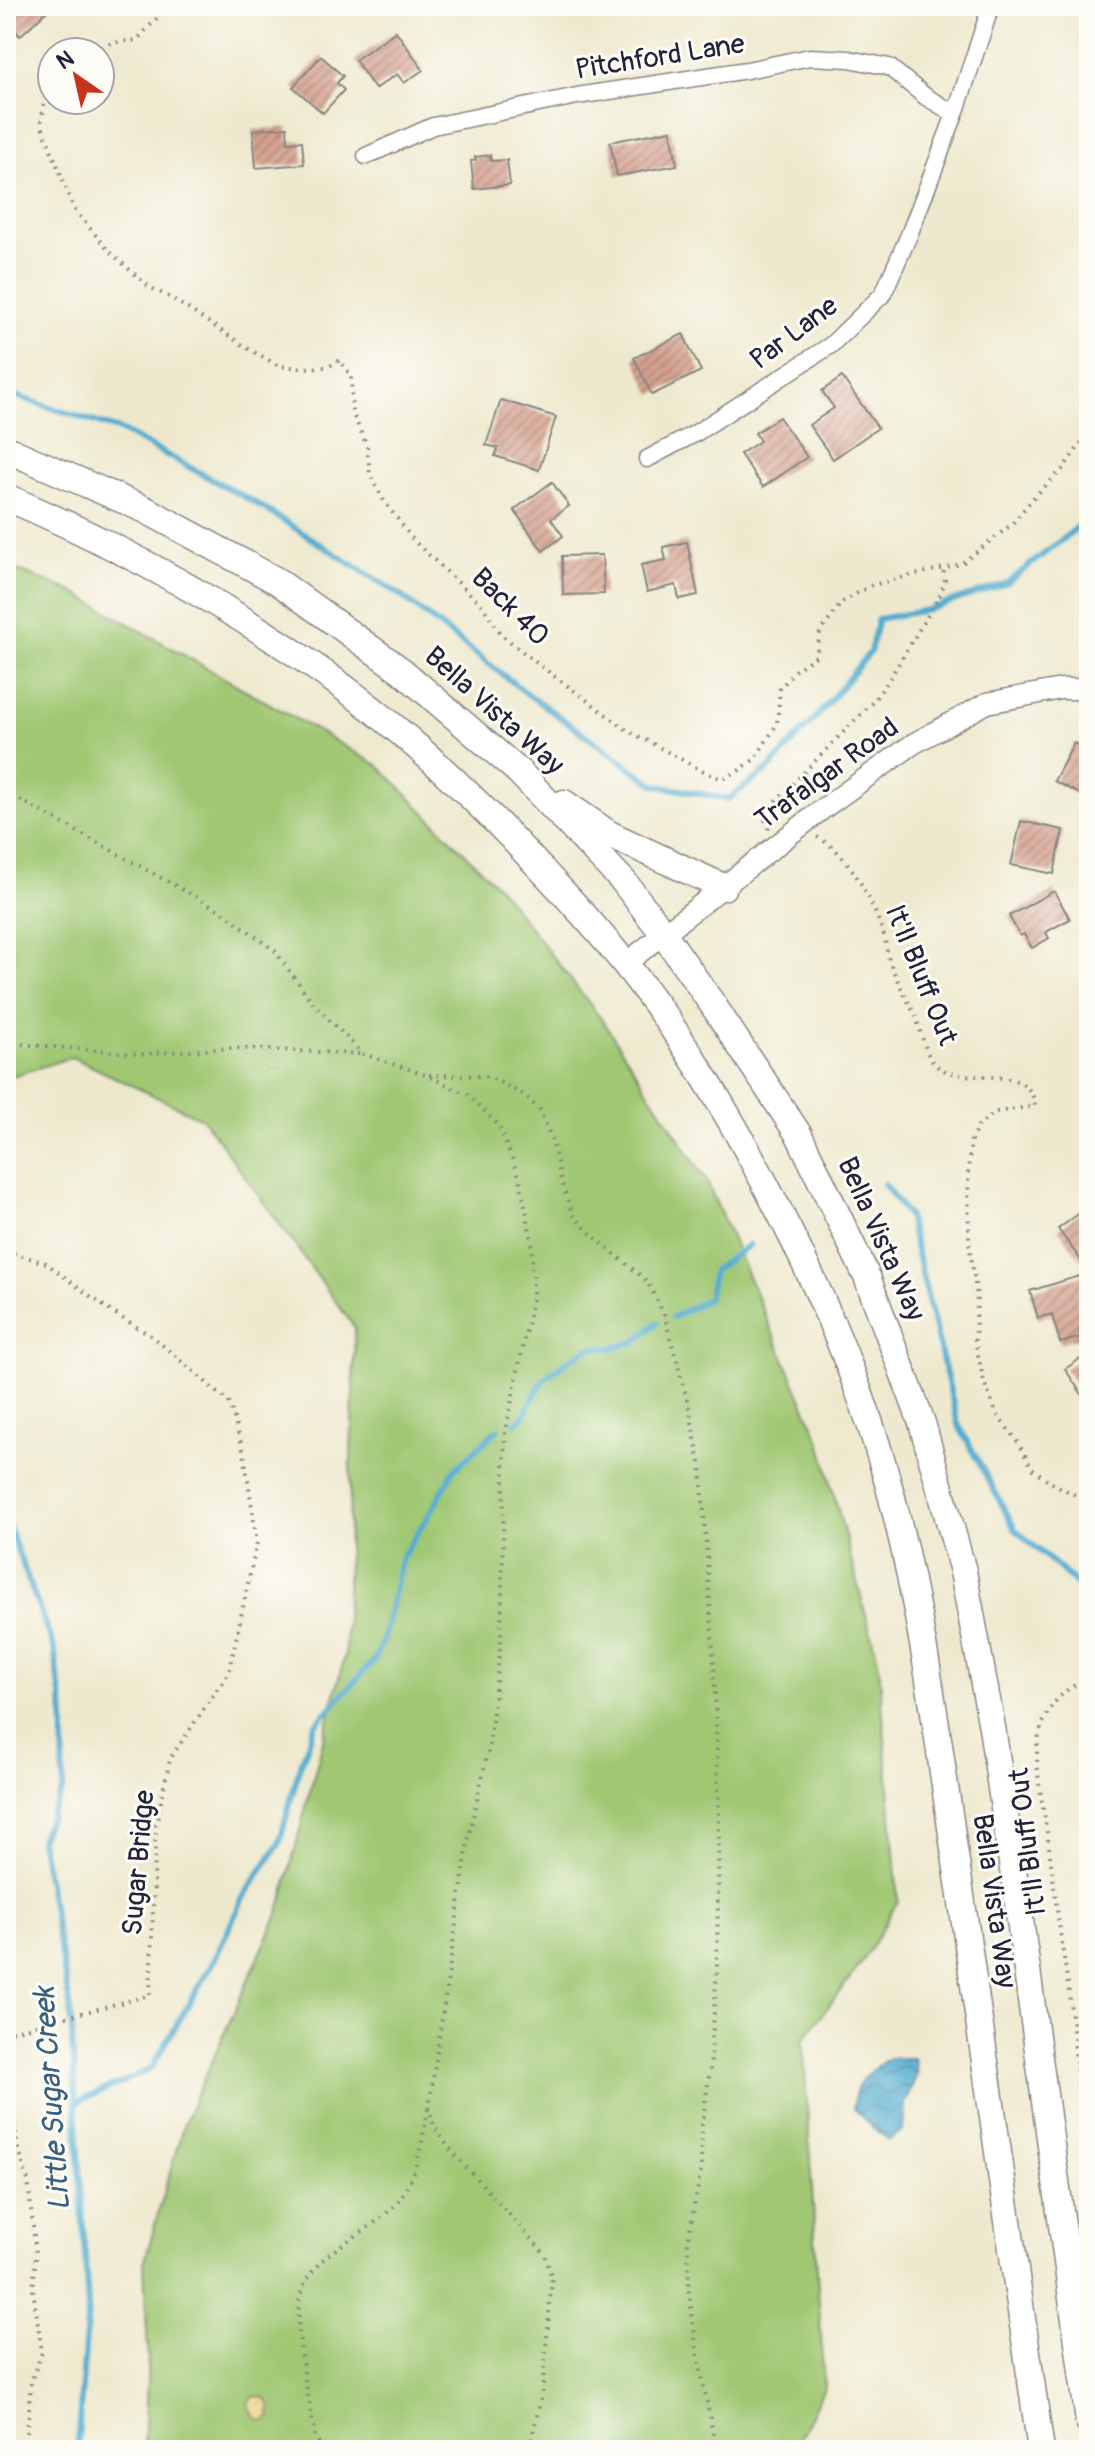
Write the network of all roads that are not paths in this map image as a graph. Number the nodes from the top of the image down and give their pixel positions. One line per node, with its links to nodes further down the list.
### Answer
1 (991, 6): 2 (street, Par Lane)
2 (955, 114): 3 (street, Pitchford Lane); 5 (street, Par Lane)
3 (366, 156)
4 (6, 449): 8 (main road, Bella Vista Way)
5 (647, 459)
6 (6, 497): 11 (main road, Bella Vista Way)
7 (1089, 689): 9 (street, Trafalgar Road)
8 (518, 771): 9 (main road); 10 (main road, Bella Vista Way)
9 (723, 887): 10 (street, Trafalgar Road)
10 (663, 933): 11 (street, Trafalgar Road); 12 (main road, Bella Vista Way)
11 (625, 964): 13 (main road, Bella Vista Way)
12 (1089, 2422)
13 (1041, 2450)

